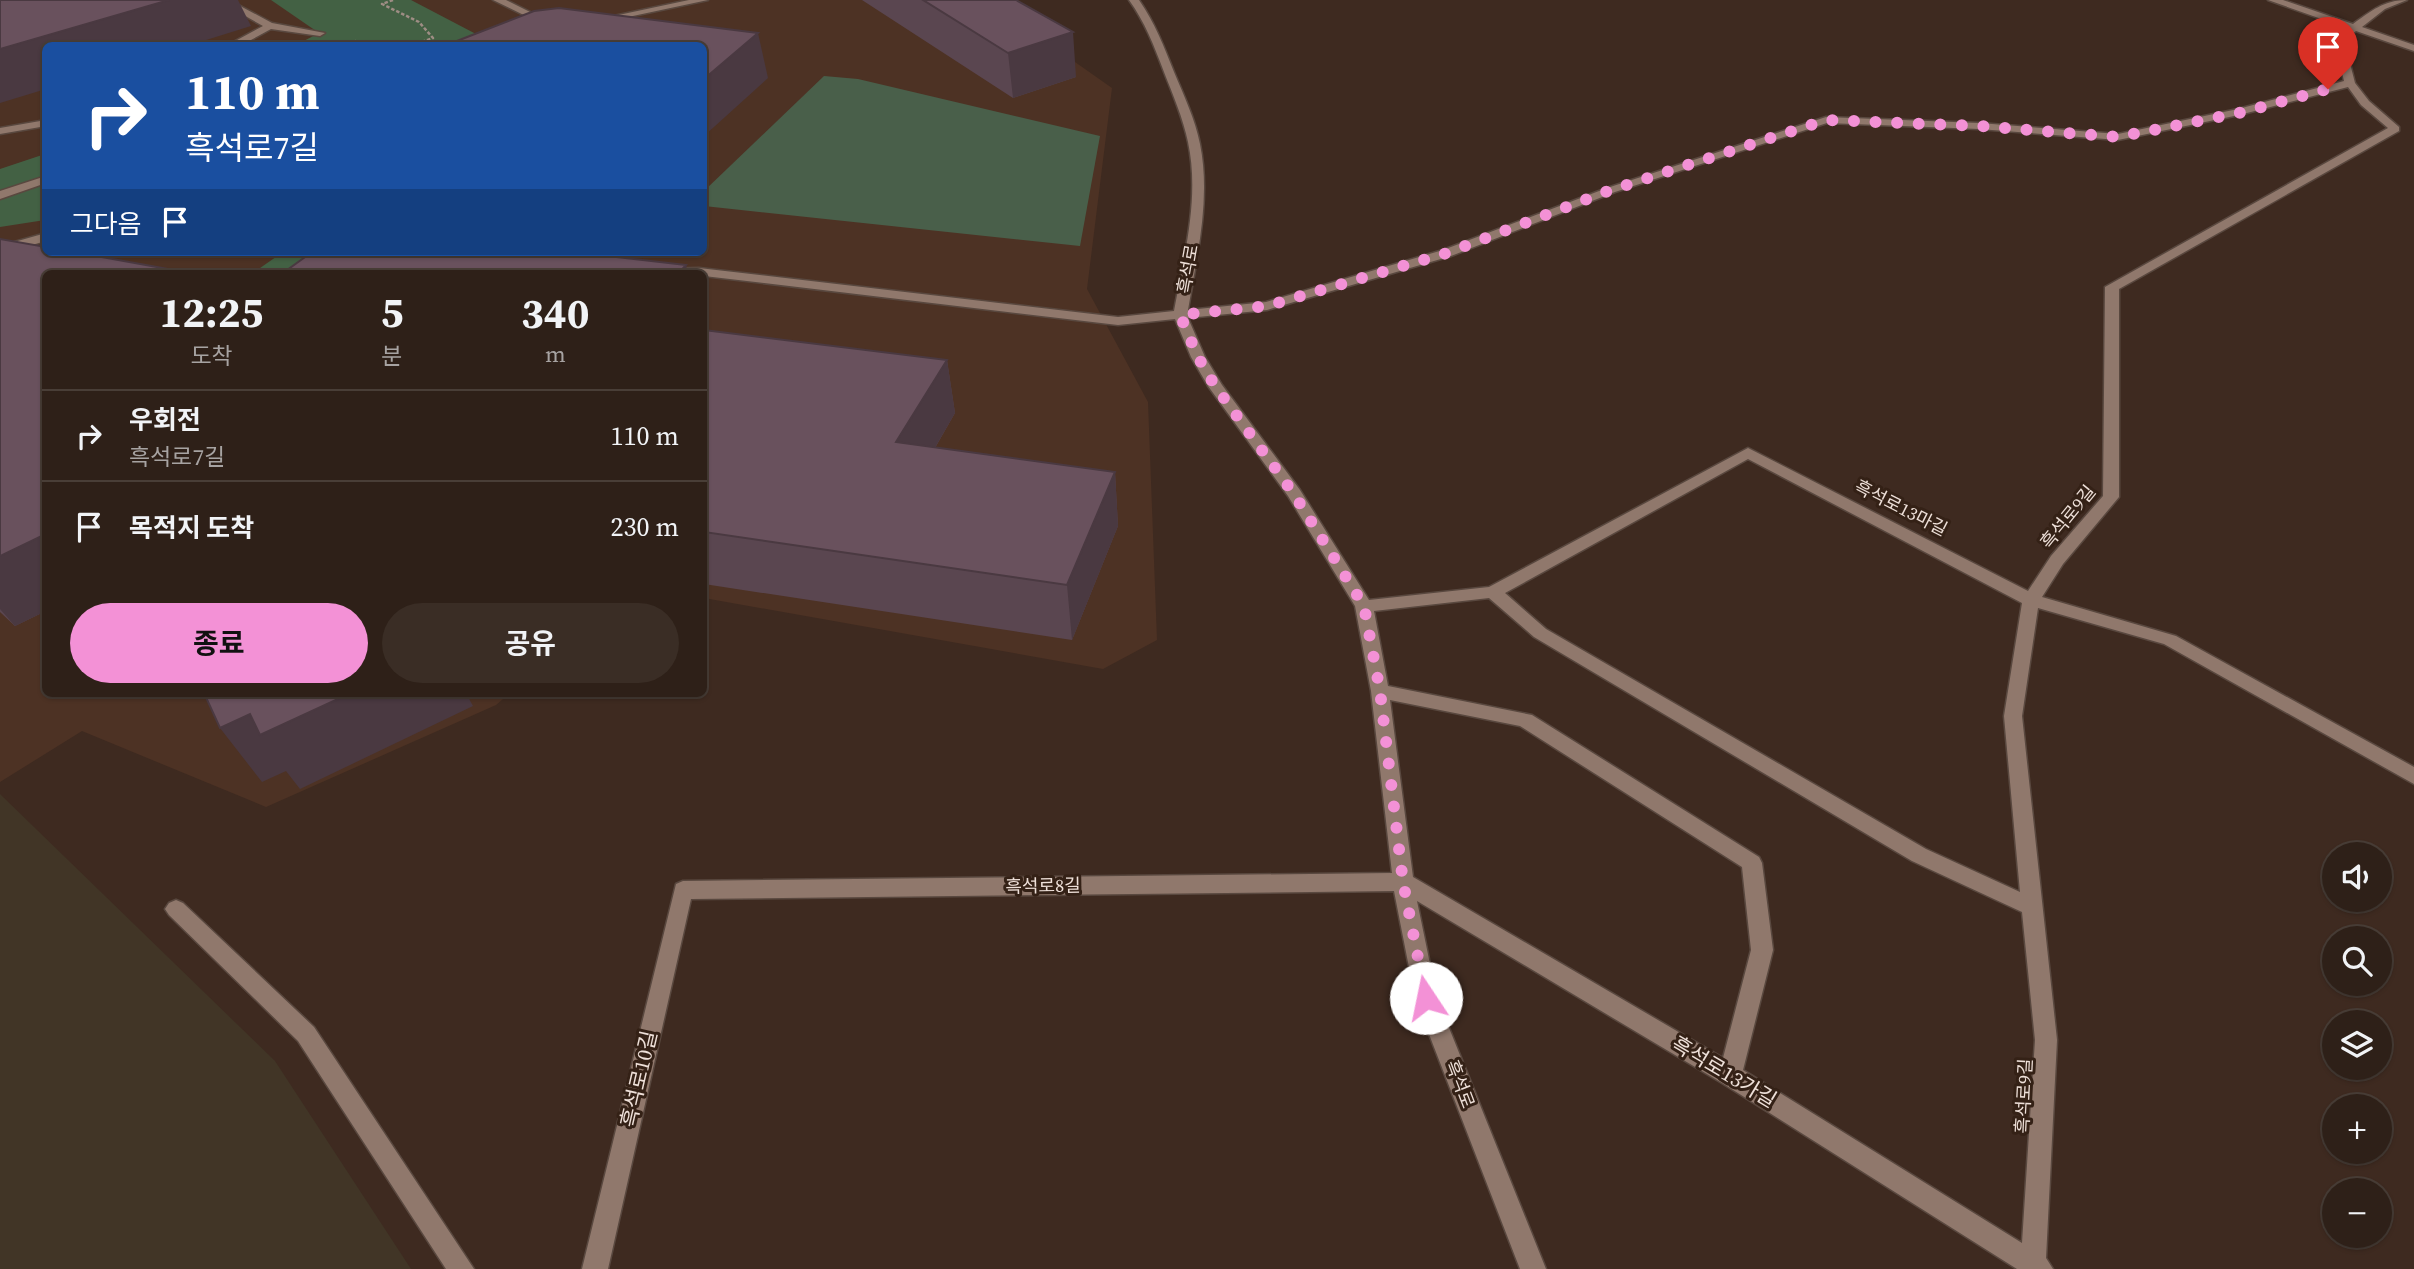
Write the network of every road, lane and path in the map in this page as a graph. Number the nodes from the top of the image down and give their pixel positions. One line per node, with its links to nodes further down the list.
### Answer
1 (222, 0): 9 (street)
2 (393, 0): 14 (path)
3 (499, 0): 11 (street)
4 (703, 0): 8 (street)
5 (1134, 0): 24 (street, 흑석로)
6 (2273, 0): 10 (street)
7 (2402, 0): 10 (street)
8 (583, 23)
9 (270, 26): 12 (street); 13 (street)
10 (2353, 29): 15 (street); 16 (street, 흑석로9길)
11 (546, 32)
12 (320, 33)
13 (239, 42)
14 (422, 42)
15 (2414, 48)
16 (2350, 83): 24 (street); 26 (street, 흑석로9길)
17 (42, 124): 18 (street)
18 (0, 131)
19 (42, 180): 20 (street)
20 (0, 195)
21 (42, 238): 22 (street)
22 (0, 250)
23 (707, 273): 24 (street)
24 (1180, 315): 27 (street, 흑석로)
25 (1493, 592): 26 (street, 흑석로13마길); 27 (street, 흑석로13마길); 32 (street)
26 (2031, 600): 29 (street, 흑석로13마길); 32 (street, 흑석로9길)
27 (1364, 606): 28 (street, 흑석로)
28 (1380, 691): 30 (street, 흑석로); 34 (street)
29 (2414, 776)
30 (1403, 882): 31 (street, 흑석로8길); 34 (street, 흑석로13가길); 38 (street, 흑석로)
31 (683, 890): 37 (street, 흑석로10길)
32 (2033, 907): 35 (street, 흑석로9길)
33 (176, 909): 36 (street)
34 (1730, 1074): 35 (street, 흑석로13가길)
35 (2036, 1267)
36 (461, 1269)
37 (595, 1269)
38 (1533, 1269)

